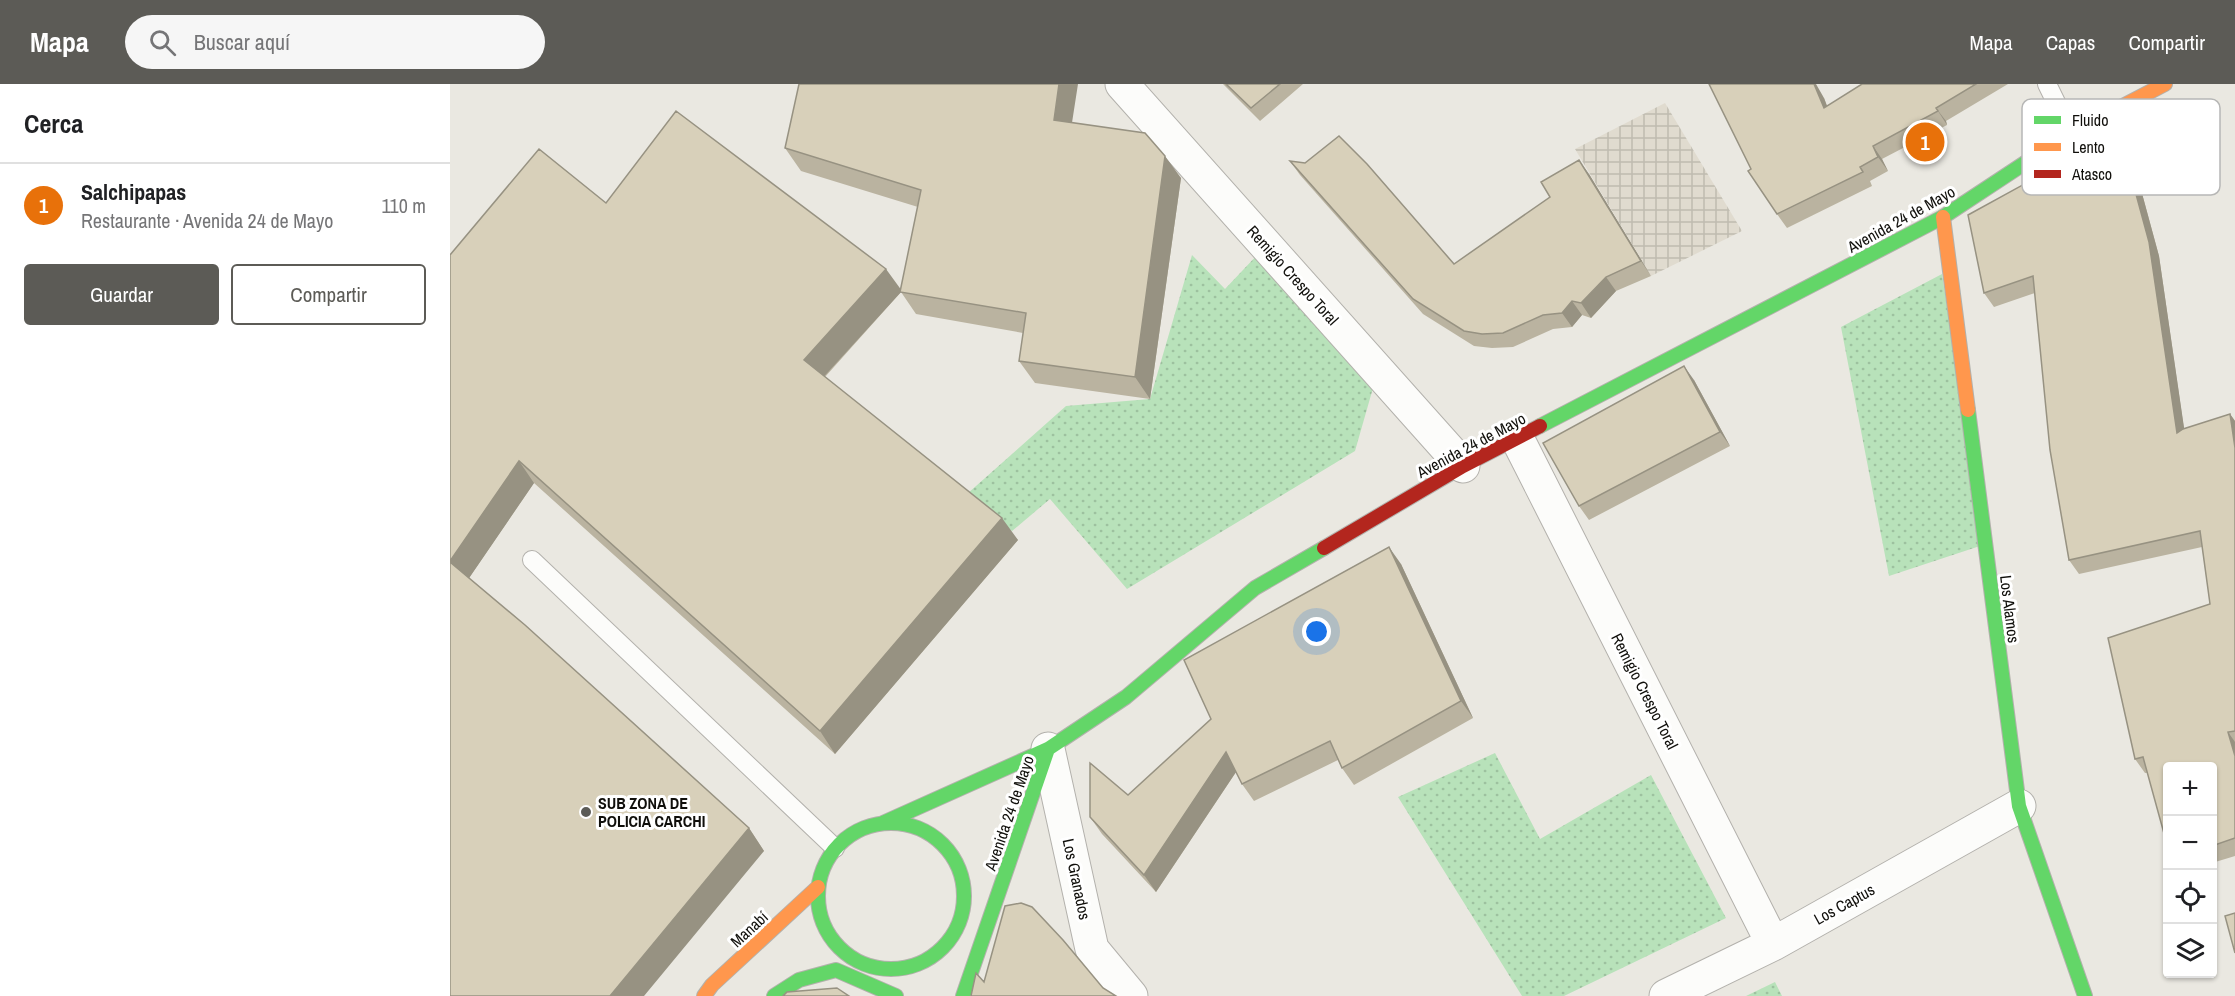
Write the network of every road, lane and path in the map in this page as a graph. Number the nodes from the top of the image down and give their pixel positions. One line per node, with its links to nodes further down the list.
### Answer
1 (1122, 84): 9 (street, Remigio Crespo Toral)
2 (2047, 84): 4 (lane)
3 (2165, 84): 5 (main road, Avenida 24 de Mayo)
4 (2054, 99)
5 (2136, 99)
6 (2022, 165): 7 (main road, Avenida 24 de Mayo)
7 (1943, 217): 8 (main road, Avenida 24 de Mayo); 12 (main road, Los Alamos)
8 (1517, 438): 9 (main road, Avenida 24 de Mayo); 16 (street, Remigio Crespo Toral)
9 (1463, 466): 11 (main road, Avenida 24 de Mayo)
10 (532, 560): 14 (lane)
11 (1048, 749): 13 (main road); 20 (main road, Avenida 24 de Mayo); 21 (street, Los Granados)
12 (2019, 806): 16 (street, Los Captus); 23 (main road, Los Alamos)
13 (883, 823): 14 (main road); 15 (main road)
14 (835, 848): 15 (main road)
15 (818, 887): 17 (main road, Manabí)
16 (1773, 944): 22 (street, Los Captus)
17 (704, 996)
18 (774, 996): 19 (main road)
19 (896, 996)
20 (963, 996)
21 (1131, 996)
22 (1666, 996)
23 (2085, 996)

